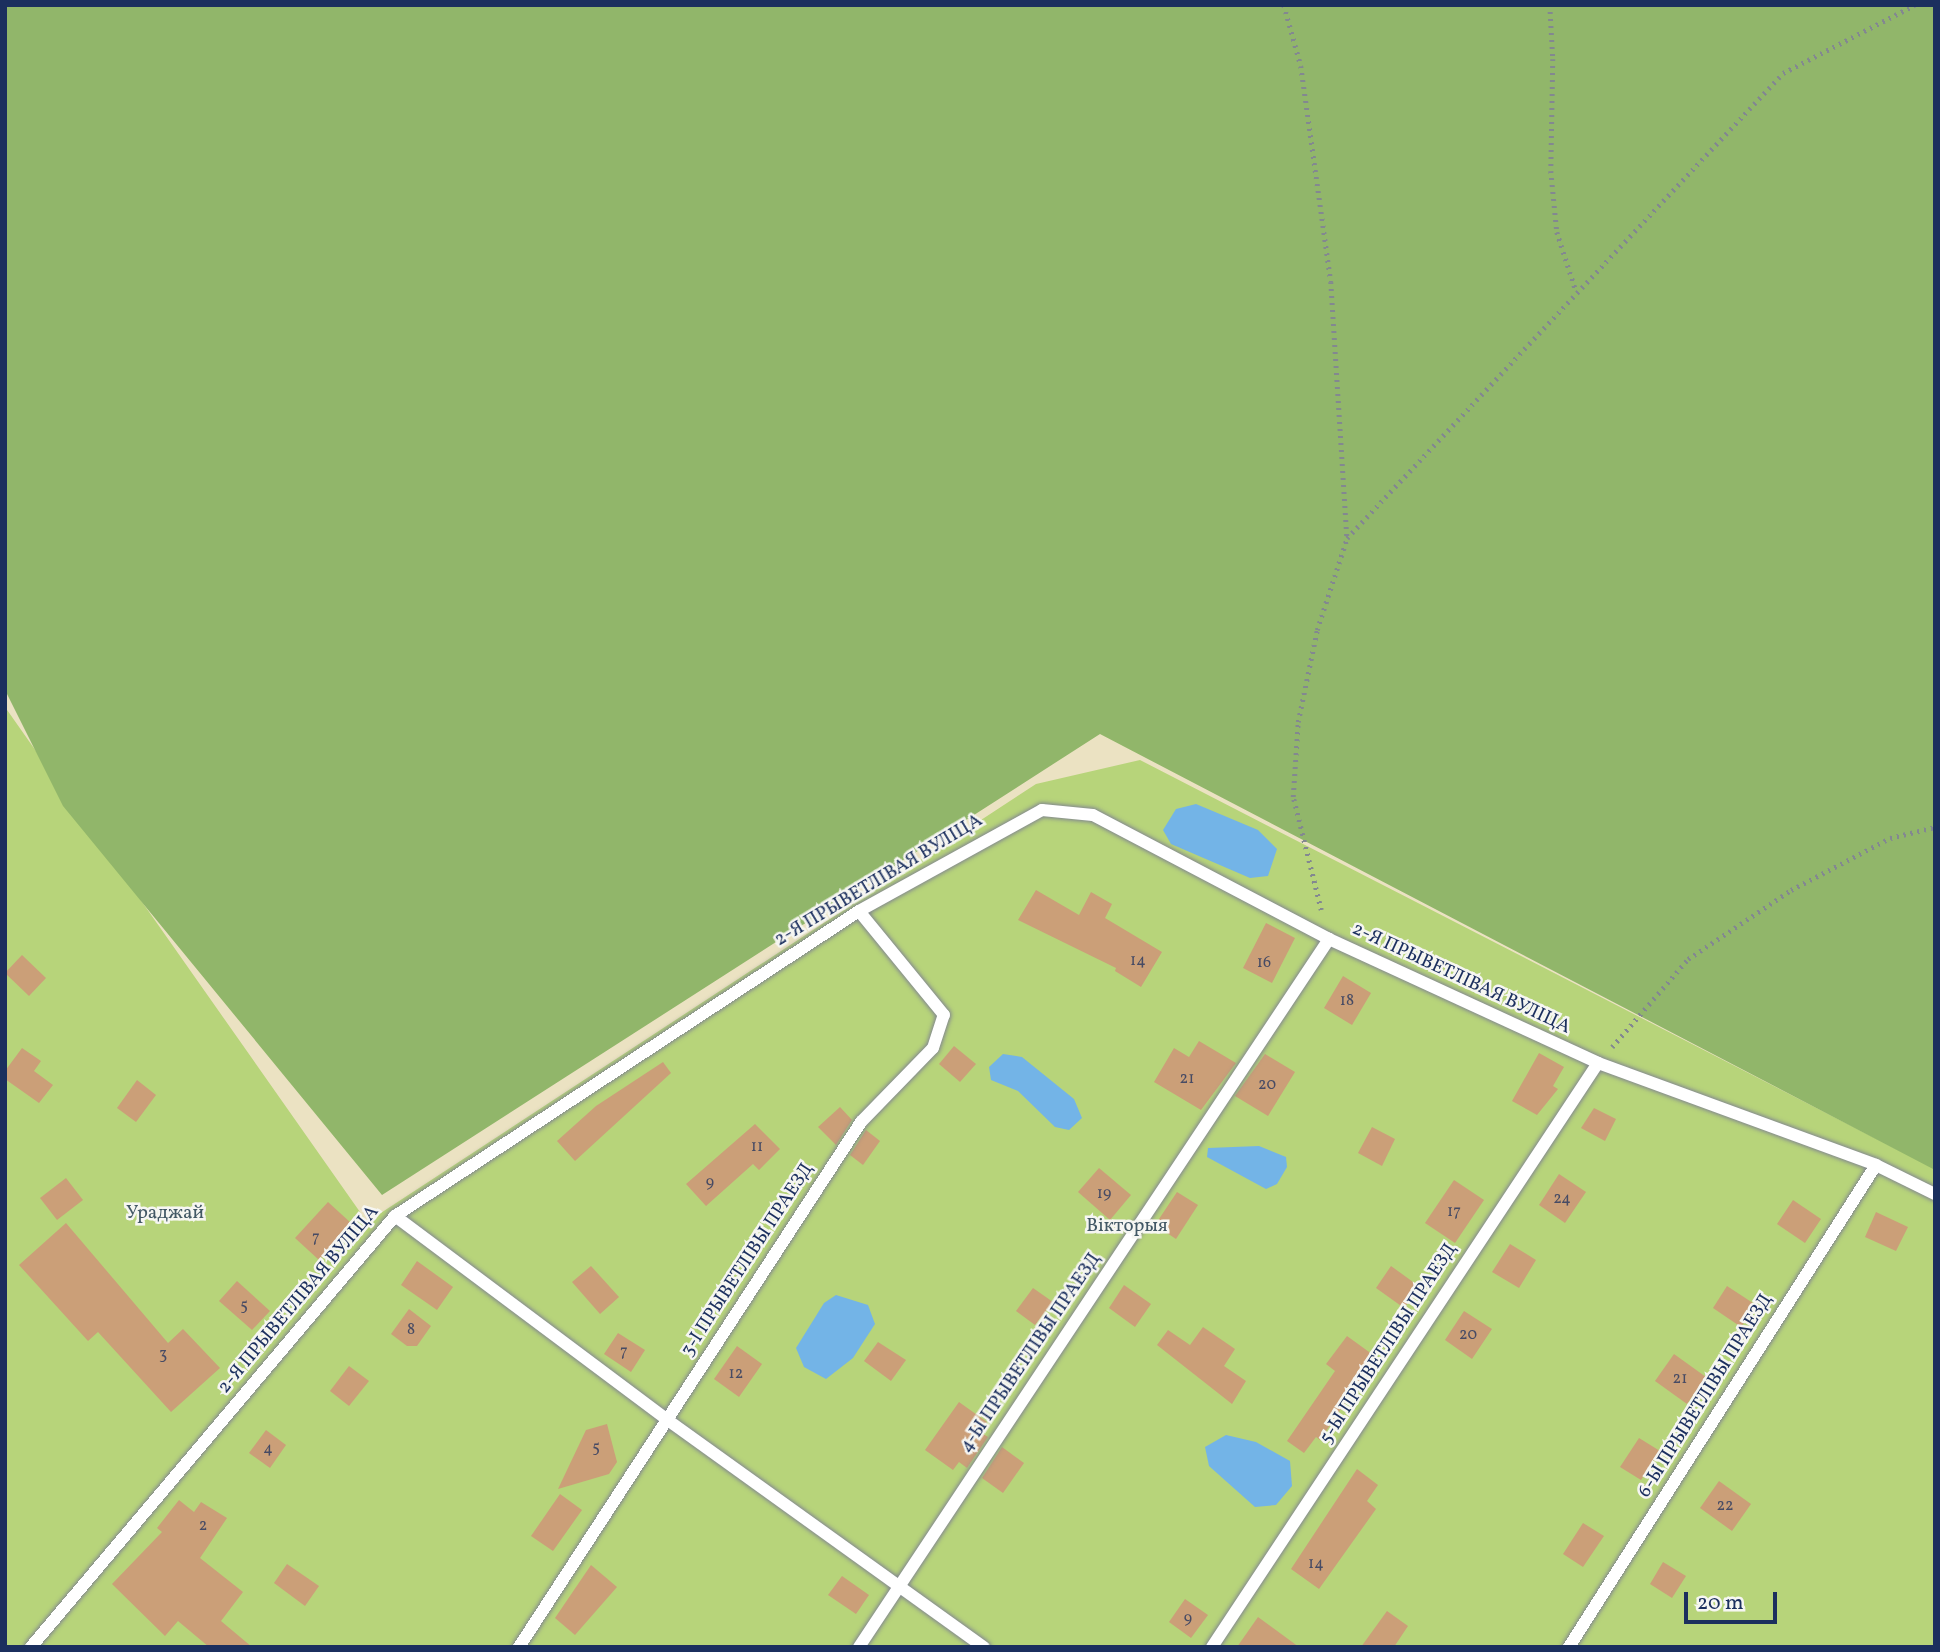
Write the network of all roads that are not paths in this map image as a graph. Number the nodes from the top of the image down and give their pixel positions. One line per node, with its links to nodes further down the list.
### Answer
1 (859, 911): 2 (lane, 2-Я ПРЫВЕТЛІВАЯ ВУЛІЦА); 6 (lane, 2-Я ПРЫВЕТЛІВАЯ ВУЛІЦА); 7 (lane, 3-І ПРЫВЕТЛІВЫ ПРАЕЗД)
2 (1329, 939): 3 (lane, 2-Я ПРЫВЕТЛІВАЯ ВУЛІЦА); 8 (lane, 4-Ы ПРЫВЕТЛІВЫ ПРАЕЗД)
3 (1598, 1063): 4 (lane, 2-Я ПРЫВЕТЛІВАЯ ВУЛІЦА); 13 (lane, 5-Ы ПРЫВЕТЛІВЫ ПРАЕЗД)
4 (1876, 1165): 5 (lane, 2-Я ПРЫВЕТЛІВАЯ ВУЛІЦА); 14 (lane, 6-Ы ПРЫВЕТЛІВЫ ПРАЕЗД)
5 (1935, 1194)
6 (395, 1216): 7 (lane); 9 (lane, 2-Я ПРЫВЕТЛІВАЯ ВУЛІЦА)
7 (669, 1421): 8 (lane); 10 (lane, 3-І ПРЫВЕТЛІВЫ ПРАЕЗД)
8 (898, 1588): 11 (lane, 4-Ы ПРЫВЕТЛІВЫ ПРАЕЗД); 12 (lane)
9 (32, 1647)
10 (519, 1647)
11 (859, 1647)
12 (984, 1647)
13 (1212, 1647)
14 (1569, 1647)

